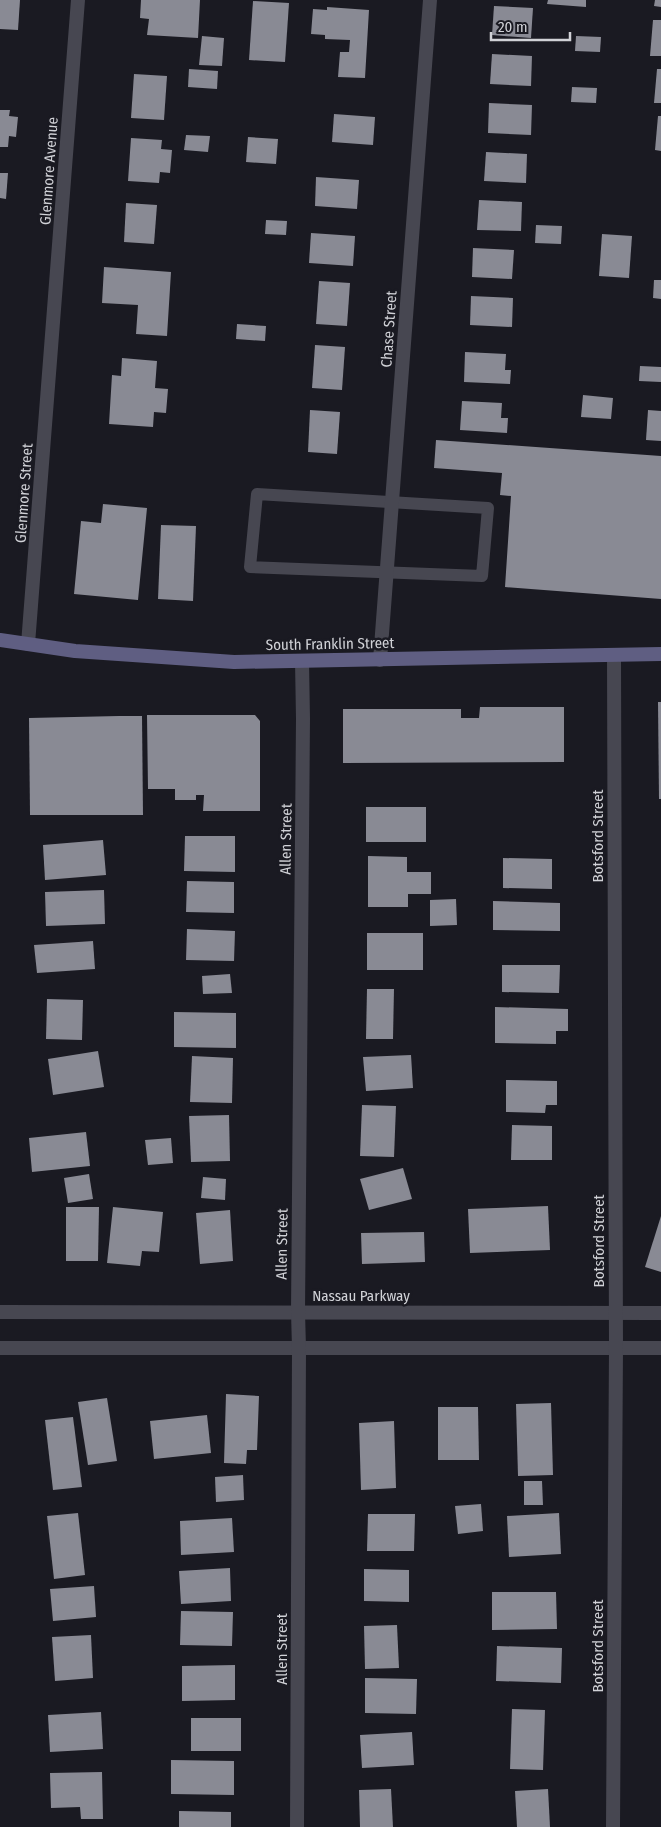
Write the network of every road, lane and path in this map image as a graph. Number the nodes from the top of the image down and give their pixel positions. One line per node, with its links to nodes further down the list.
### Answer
1 (78, 0): 3 (street, Glenmore Avenue)
2 (430, 0): 4 (street, Chase Street)
3 (52, 344): 7 (street, Glenmore Street)
4 (392, 502): 5 (street, Chase Street); 5 (lane); 5 (lane)
5 (386, 572): 10 (street, Chase Street)
6 (0, 640): 7 (main road, South Franklin Street)
7 (28, 644): 11 (main road, South Franklin Street)
8 (661, 654): 9 (main road, South Franklin Street)
9 (614, 656): 10 (main road, South Franklin Street); 14 (street, Botsford Street)
10 (380, 660): 11 (main road, South Franklin Street)
11 (302, 661): 13 (street, Allen Street)
12 (0, 1312): 13 (street, Nassau Parkway)
13 (298, 1312): 14 (street, Nassau Parkway); 17 (street, Allen Street)
14 (616, 1313): 15 (street, Nassau Parkway); 18 (street, Botsford Street)
15 (661, 1313)
16 (0, 1348): 17 (street)
17 (299, 1348): 18 (street); 20 (street, Allen Street)
18 (616, 1348): 19 (street); 21 (street, Botsford Street)
19 (661, 1348)
20 (297, 1827)
21 (613, 1827)

